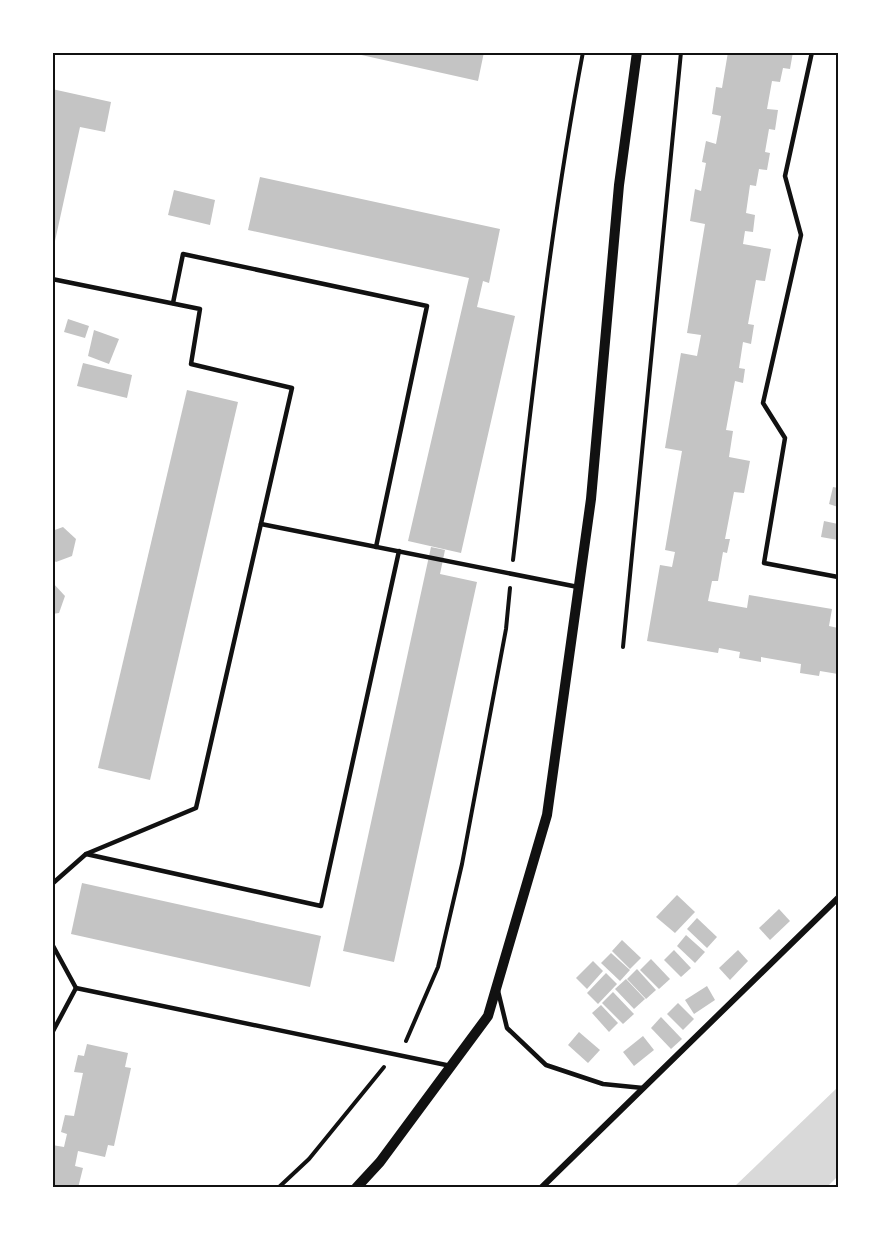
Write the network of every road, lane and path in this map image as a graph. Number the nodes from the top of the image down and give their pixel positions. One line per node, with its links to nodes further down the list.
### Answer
1 (583, 52): 10 (path)
2 (637, 52): 12 (street)
3 (681, 52): 13 (path)
4 (812, 52): 11 (lane)
5 (52, 279): 6 (lane)
6 (173, 303): 7 (lane); 8 (lane)
7 (261, 524): 8 (lane); 14 (lane)
8 (376, 547): 9 (lane)
9 (399, 551): 10 (lane); 14 (lane)
10 (512, 574): 12 (lane); 21 (path)
11 (838, 577)
12 (579, 588): 18 (street)
13 (623, 647)
14 (86, 854): 15 (lane)
15 (52, 884)
16 (838, 898): 23 (street)
17 (52, 944): 19 (lane)
18 (497, 986): 22 (street); 23 (lane)
19 (76, 988): 20 (lane); 21 (lane)
20 (52, 1033)
21 (395, 1054): 22 (lane); 24 (path)
22 (451, 1066): 25 (street)
23 (643, 1088): 26 (street)
24 (278, 1188)
25 (356, 1188)
26 (541, 1188)

